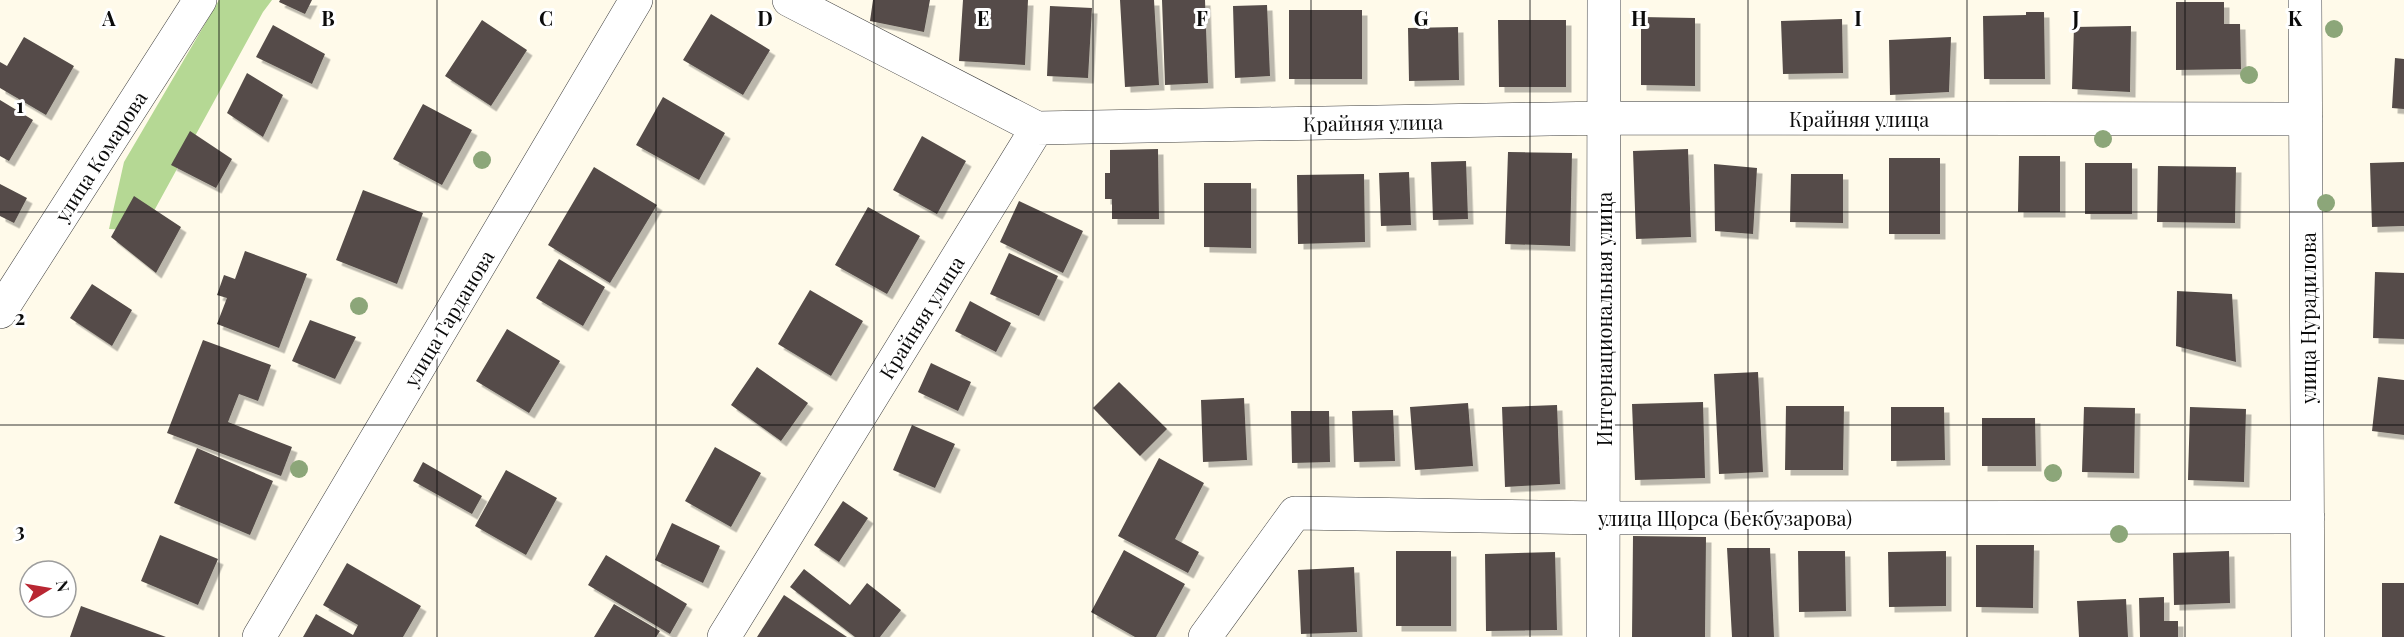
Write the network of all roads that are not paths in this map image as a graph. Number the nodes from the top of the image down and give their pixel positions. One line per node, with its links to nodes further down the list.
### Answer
1 (200, 0): 9 (street, улица Комарова)
2 (636, 0): 12 (street, улица Гарданова)
3 (789, 0): 8 (street)
4 (1604, 0): 6 (street, Интернациональная улица)
5 (2305, 0): 7 (street, улица Нурадилова)
6 (1604, 118): 7 (street, Крайняя улица); 8 (street, Крайняя улица); 11 (street, Интернациональная улица)
7 (2306, 119): 10 (street, улица Нурадилова)
8 (1037, 128): 13 (street, Крайняя улица)
9 (0, 312)
10 (2308, 517): 11 (street, улица Щорса (Бекбузарова)); 16 (street, улица Нурадилова)
11 (1603, 518): 14 (street, улица Щорса (Бекбузарова)); 15 (street, Интернациональная улица)
12 (259, 637)
13 (724, 637)
14 (1205, 637)
15 (1602, 637)
16 (2308, 637)

